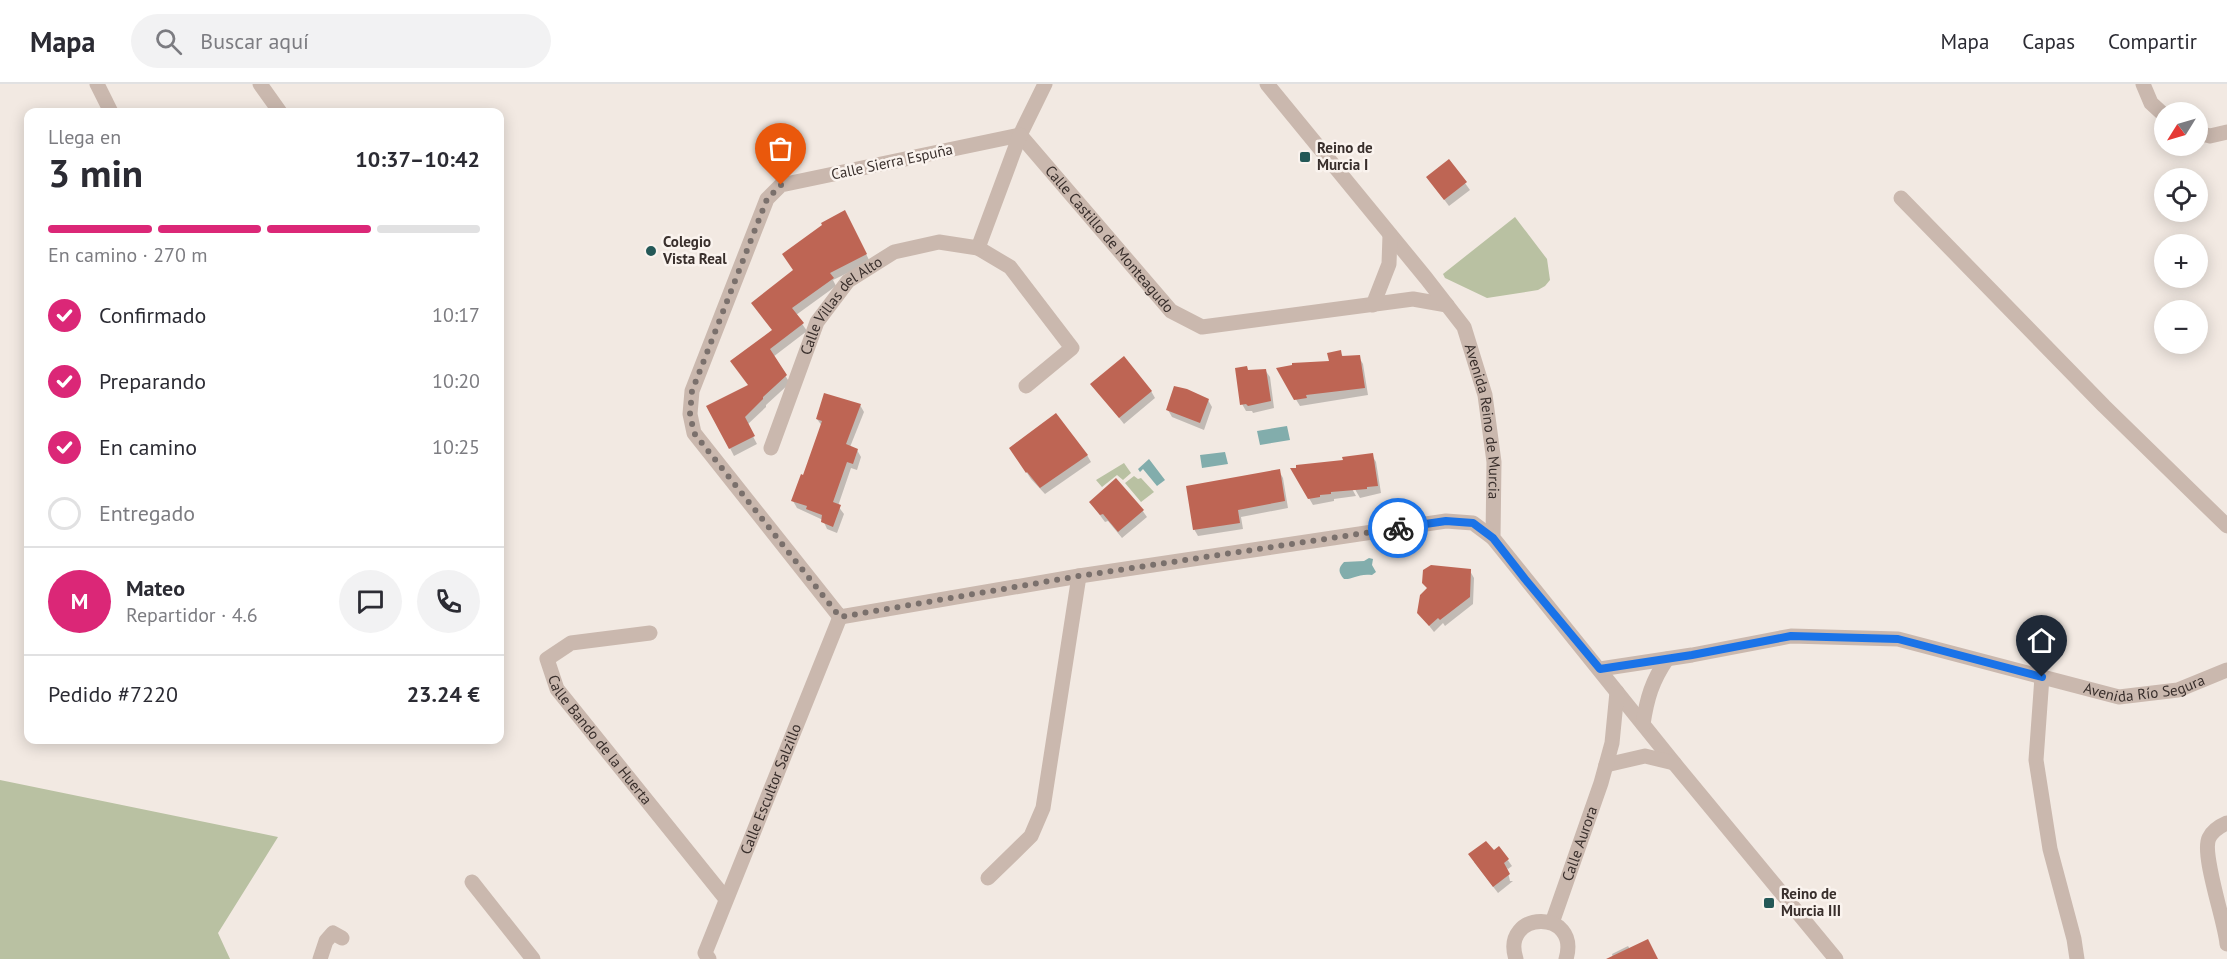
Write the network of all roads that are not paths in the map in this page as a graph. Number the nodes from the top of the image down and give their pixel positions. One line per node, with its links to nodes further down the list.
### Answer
1 (97, 84): 7 (street)
2 (260, 84): 8 (street)
3 (1045, 84): 10 (street)
4 (1267, 84): 13 (street, Avenida Reino de Murcia)
5 (2143, 84): 6 (street)
6 (2154, 106)
7 (109, 108)
8 (277, 108)
9 (2227, 132): 11 (street)
10 (1020, 135): 14 (street); 15 (street, Calle Castillo de Monteagudo); 22 (street, Calle Sierra Espuña)
11 (2208, 136)
12 (1901, 198): 19 (street)
13 (1390, 235): 15 (street); 16 (street, Avenida Reino de Murcia)
14 (978, 248): 17 (street); 18 (street, Calle Villas del Alto)
15 (1373, 304): 16 (street, Calle Castillo de Monteagudo)
16 (1447, 305): 20 (street, Avenida Reino de Murcia)
17 (1026, 386)
18 (771, 448)
19 (2227, 526)
20 (1493, 538): 21 (street); 25 (street)
21 (1079, 576): 22 (street); 33 (street)
22 (840, 617): 35 (street, Calle Escultor Salzillo)
23 (650, 633): 35 (street, Calle Bando de la Huerta)
24 (1667, 659): 25 (street, Avenida Río Segura); 27 (street, Avenida Río Segura); 29 (street)
25 (1600, 669): 28 (street)
26 (2227, 670): 27 (street, Avenida Río Segura)
27 (2042, 677): 45 (street)
28 (1617, 692): 29 (street); 31 (street, Calle Aurora)
29 (1643, 724): 30 (street)
30 (1674, 763): 31 (street); 44 (street)
31 (1606, 765): 36 (street, Calle Aurora)
32 (2227, 823): 38 (street)
33 (988, 878)
34 (472, 882): 41 (street)
35 (726, 899): 39 (street, Calle Escultor Salzillo)
36 (1552, 923): 42 (street); 43 (street)
37 (342, 938): 40 (street)
38 (2227, 944)
39 (705, 957)
40 (320, 959)
41 (533, 959)
42 (1516, 959)
43 (1566, 959)
44 (1836, 959)
45 (2077, 959)

